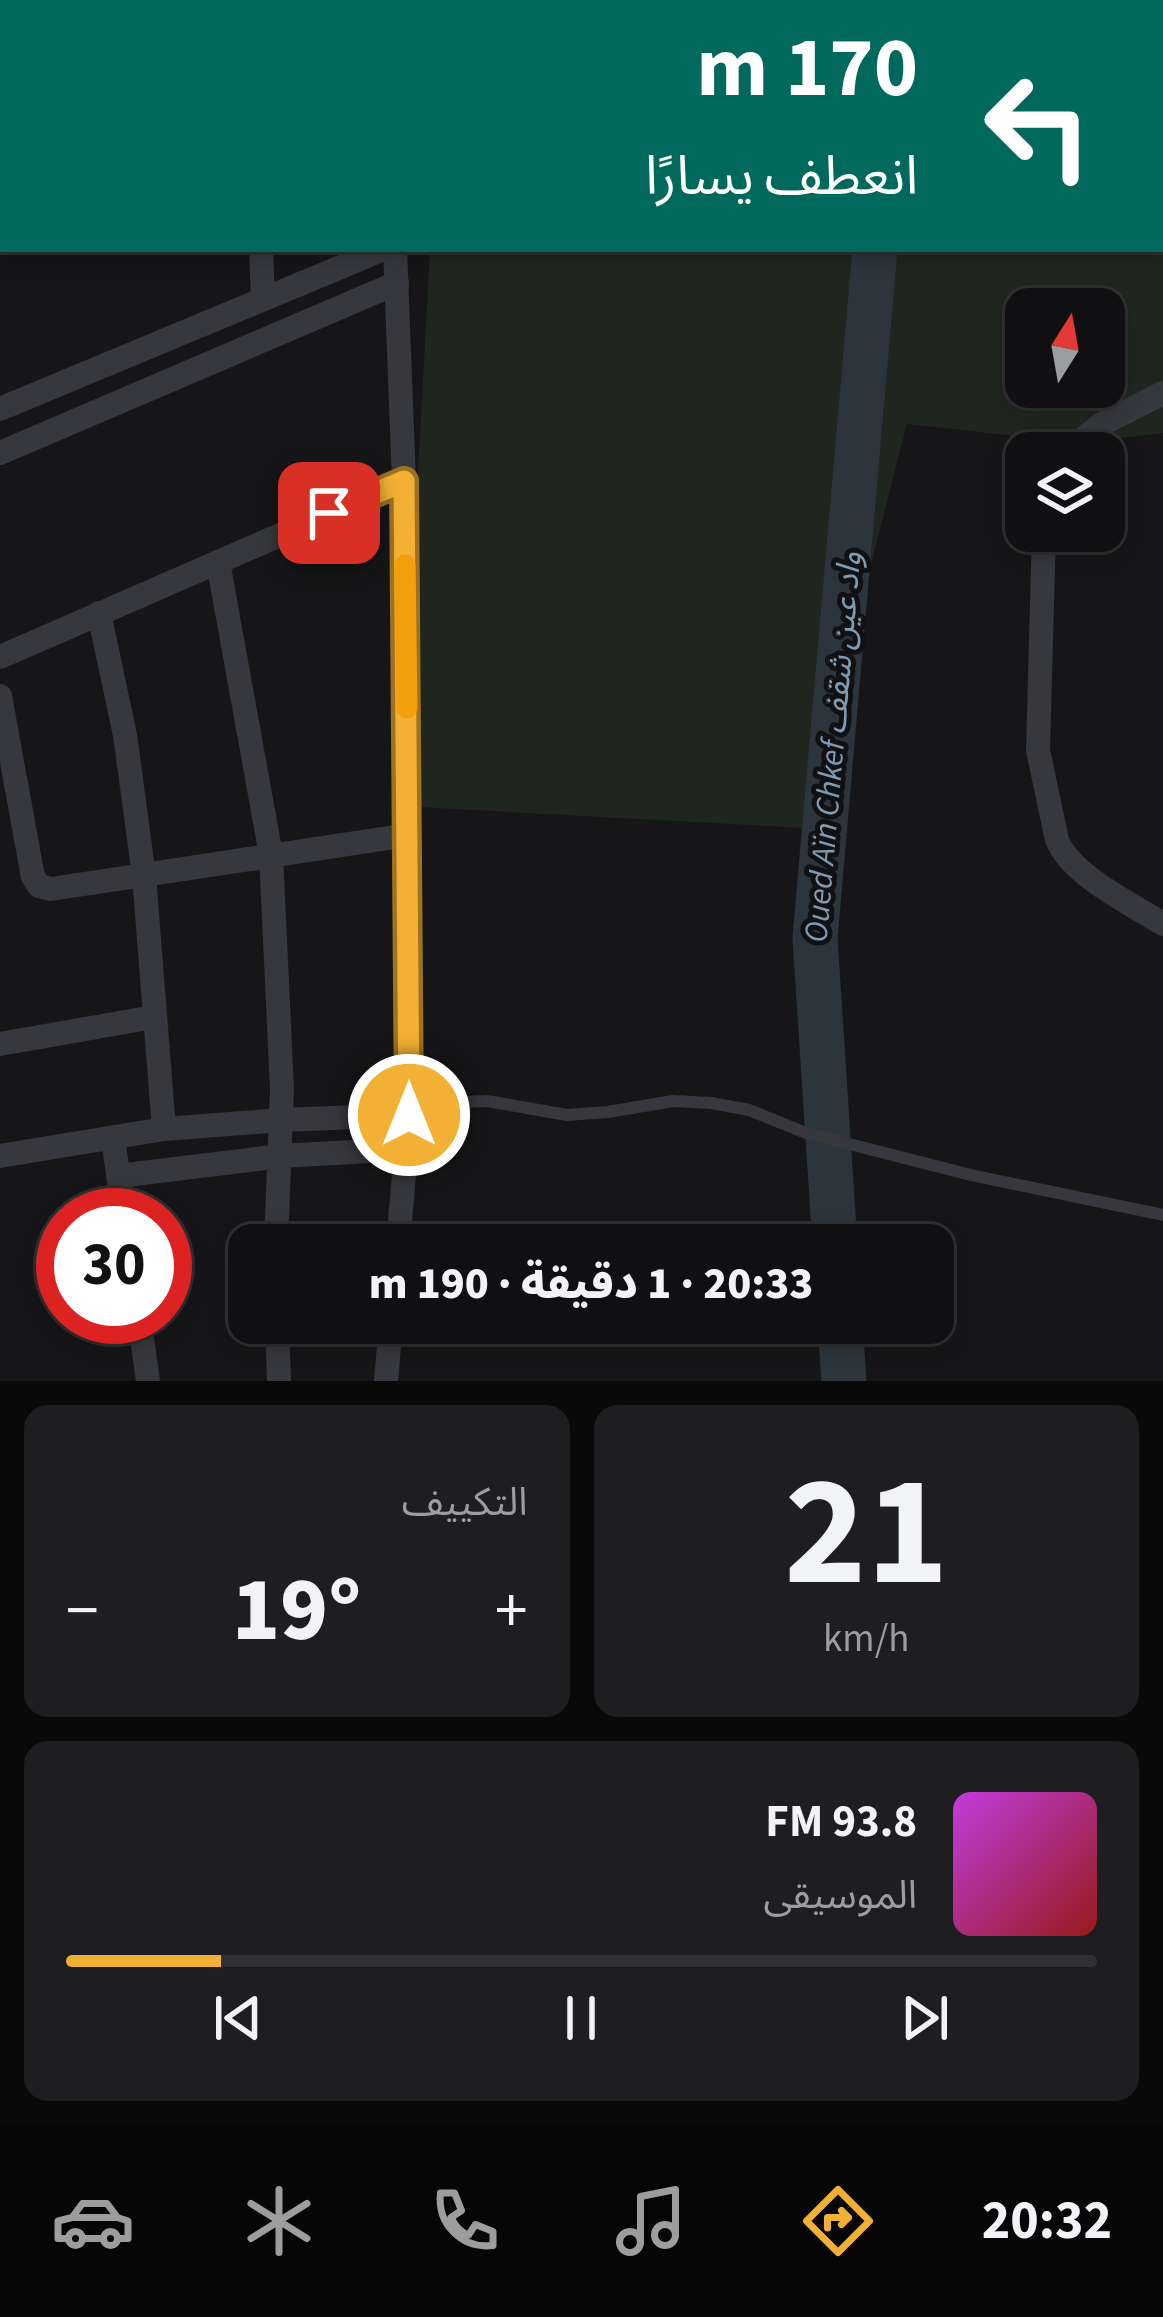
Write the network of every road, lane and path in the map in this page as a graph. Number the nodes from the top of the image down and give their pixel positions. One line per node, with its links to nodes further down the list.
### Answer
1 (262, 252): 5 (street)
2 (377, 252): 5 (street)
3 (395, 252): 4 (street)
4 (397, 284): 9 (street); 10 (street)
5 (263, 299): 7 (street)
6 (1163, 393): 8 (street)
7 (0, 409)
8 (1091, 432)
9 (0, 453)
10 (404, 481): 12 (street); 16 (street)
11 (1043, 552): 19 (street)
12 (218, 562): 13 (street); 17 (street)
13 (99, 613): 14 (street); 18 (street)
14 (0, 657)
15 (0, 696): 18 (street)
16 (408, 835): 17 (street); 22 (street)
17 (271, 855): 18 (street); 23 (street)
18 (144, 876): 20 (street)
19 (1163, 924)
20 (154, 1017): 21 (street); 24 (street)
21 (0, 1044)
22 (409, 1115): 23 (street); 26 (street); 31 (lane)
23 (282, 1120): 24 (street); 28 (street)
24 (164, 1129): 25 (street)
25 (112, 1138): 27 (street); 29 (street)
26 (406, 1149): 28 (street); 33 (street)
27 (0, 1156)
28 (281, 1156): 29 (street); 32 (street)
29 (118, 1176): 30 (street)
30 (120, 1188)
31 (1163, 1215)
32 (277, 1224)
33 (400, 1224)
34 (143, 1344): 37 (street)
35 (278, 1344): 38 (street)
36 (389, 1344): 39 (street)
37 (148, 1381)
38 (280, 1381)
39 (386, 1381)

